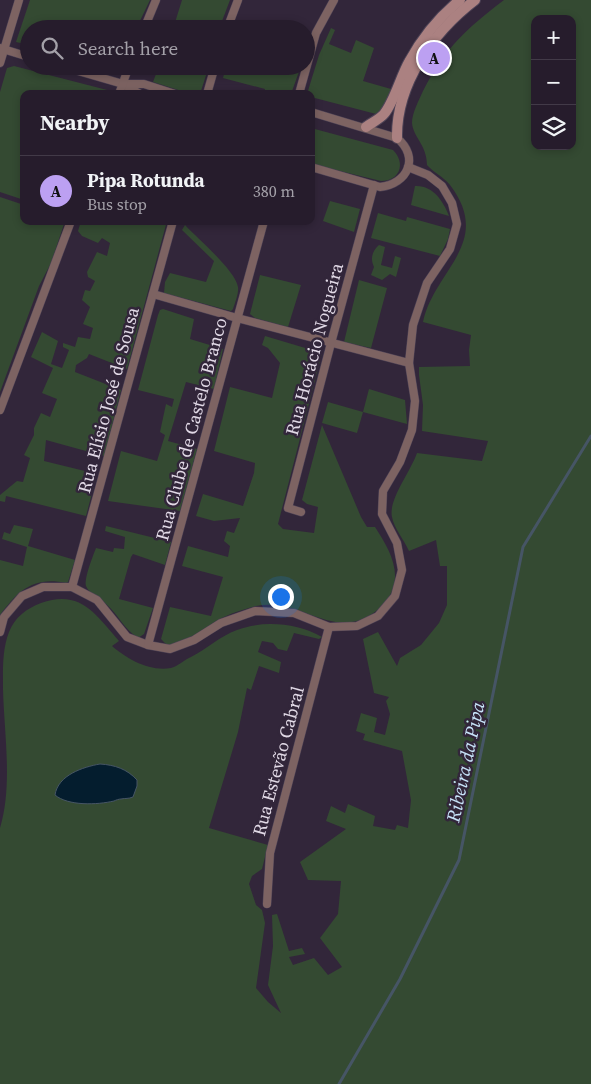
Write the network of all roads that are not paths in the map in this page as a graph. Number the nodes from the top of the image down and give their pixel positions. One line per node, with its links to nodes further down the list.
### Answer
1 (19, 0): 10 (street)
2 (156, 0): 7 (street)
3 (238, 0): 8 (street)
4 (334, 0): 9 (street)
5 (460, 0): 24 (main road)
6 (474, 0): 25 (main road)
7 (148, 20)
8 (230, 20)
9 (315, 37)
10 (2, 49): 11 (street); 12 (street)
11 (20, 54)
12 (0, 63)
13 (92, 75): 17 (street)
14 (126, 75): 17 (street)
15 (212, 75): 21 (street)
16 (304, 75): 22 (street)
17 (123, 84): 18 (street); 19 (street); 20 (street)
18 (121, 90)
19 (133, 90)
20 (163, 90)
21 (208, 90)
22 (300, 90)
23 (315, 113): 24 (street)
24 (366, 127): 25 (street)
25 (397, 138): 26 (street)
26 (408, 167): 28 (street); 35 (street)
27 (315, 168): 28 (street)
28 (374, 185): 34 (street, Rua Horácio Nogueira)
29 (69, 225): 36 (street)
30 (172, 225): 32 (street, Rua Elísio José de Sousa)
31 (263, 225): 33 (street, Rua Clube de Castelo Branco)
32 (153, 294): 33 (street); 38 (street, Rua Elísio José de Sousa)
33 (237, 318): 34 (street); 41 (street, Rua Clube de Castelo Branco)
34 (330, 343): 35 (street); 37 (street, Rua Horácio Nogueira)
35 (409, 364): 39 (street)
36 (0, 410)
37 (301, 512)
38 (72, 587): 40 (street); 41 (street)
39 (329, 627): 41 (street); 42 (street, Rua Estevão Cabral)
40 (0, 632)
41 (148, 645)
42 (267, 904)

